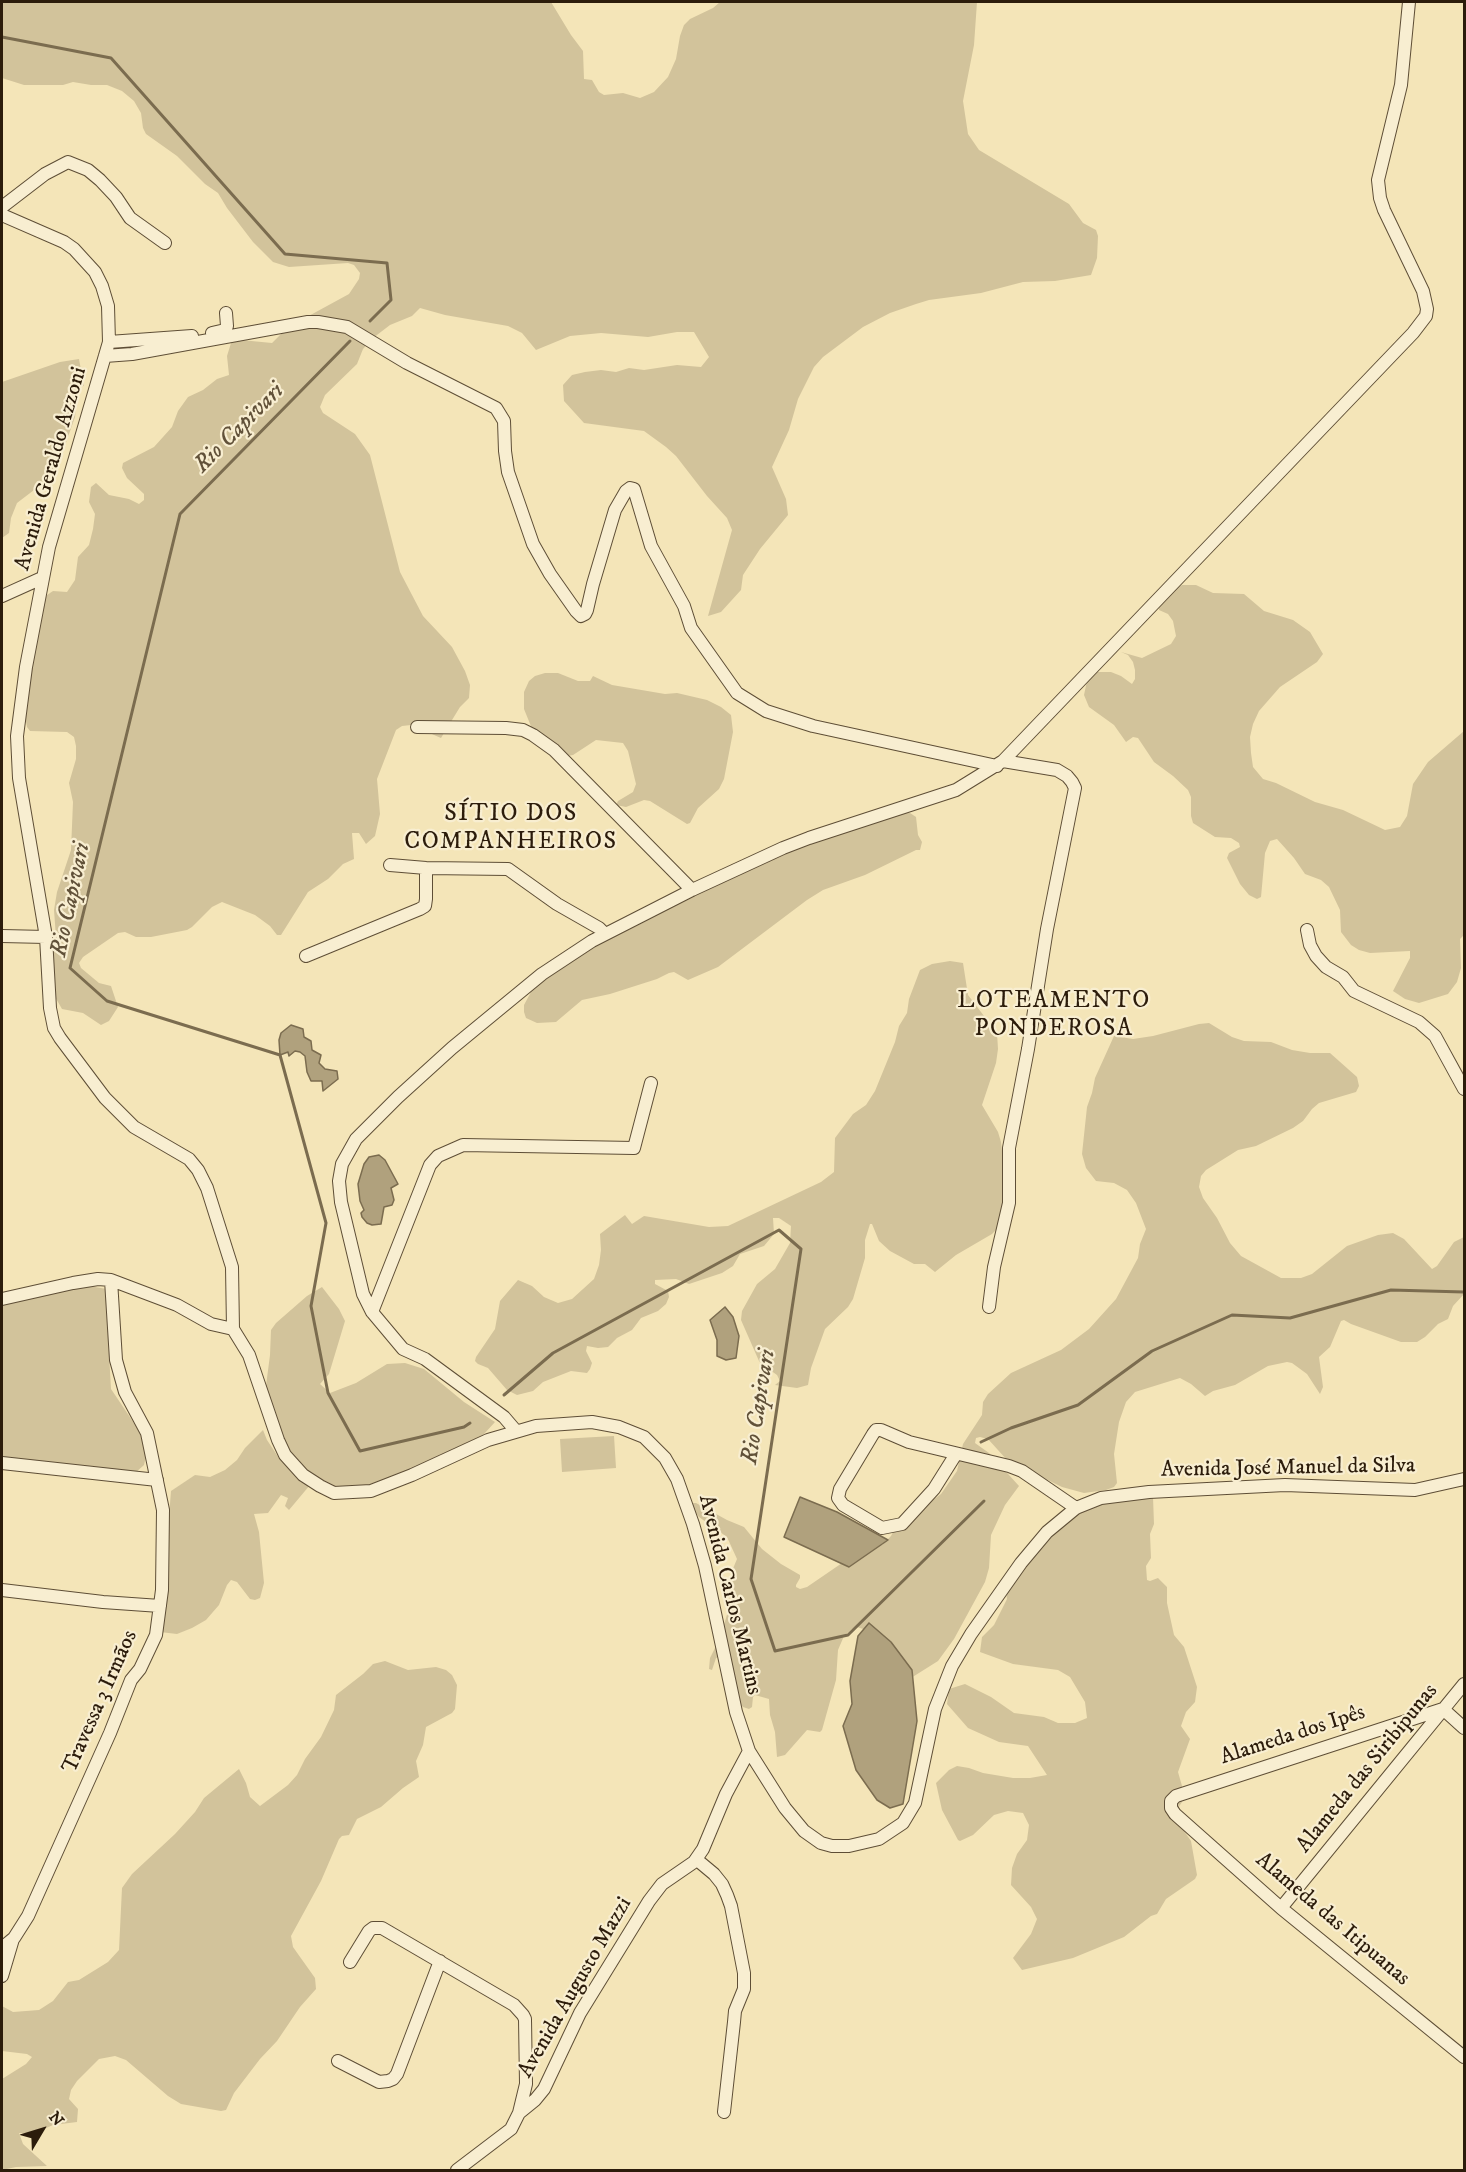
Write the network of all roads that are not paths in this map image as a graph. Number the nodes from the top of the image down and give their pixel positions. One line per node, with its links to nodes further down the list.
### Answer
1 (1408, 2): 11 (street)
2 (2, 207): 4 (street)
3 (2, 215): 6 (street, Avenida Geraldo Azzoni)
4 (165, 243)
5 (226, 313): 6 (street)
6 (109, 342): 7 (street, Avenida Geraldo Azzoni)
7 (105, 356): 8 (street, Avenida Geraldo Azzoni); 11 (street)
8 (42, 578): 9 (street); 18 (street, Avenida Geraldo Azzoni)
9 (2, 596)
10 (417, 727): 14 (street)
11 (1000, 764): 14 (street); 24 (street)
12 (390, 865): 13 (street)
13 (426, 868): 16 (street); 19 (street)
14 (692, 890): 16 (street)
15 (1307, 930): 21 (street)
16 (605, 934): 25 (street)
17 (2, 936): 18 (street)
18 (46, 938): 26 (street, Avenida Geraldo Azzoni)
19 (306, 956)
20 (651, 1083): 25 (street)
21 (1464, 1089)
22 (111, 1280): 23 (street); 26 (street); 31 (street, Travessa 3 Irmãos)
23 (2, 1299)
24 (989, 1307)
25 (372, 1312): 27 (street)
26 (233, 1329): 27 (street, Avenida Carlos Martins)
27 (516, 1431): 38 (street, Avenida Carlos Martins)
28 (956, 1454): 28 (street); 32 (street)
29 (2, 1463): 31 (street)
30 (1464, 1479): 32 (street, Avenida José Manuel da Silva)
31 (157, 1480): 34 (street, Travessa 3 Irmãos)
32 (1076, 1508): 38 (street, Avenida José Manuel da Silva)
33 (2, 1590): 34 (street)
34 (160, 1606): 42 (street, Travessa 3 Irmãos)
35 (1464, 1684): 36 (street, Alameda das Siribipunas)
36 (1443, 1709): 37 (street); 39 (street, Alameda dos Ipês); 41 (street, Alameda das Siribipunas)
37 (1464, 1728)
38 (749, 1750): 40 (street, Avenida Augusto Mazzi)
39 (1175, 1814): 41 (street, Alameda das Itipuanas)
40 (696, 1859): 49 (street); 50 (street, Avenida Augusto Mazzi)
41 (1281, 1908): 47 (street, Alameda das Itipuanas)
42 (14, 1938): 43 (street, Travessa 3 Irmãos); 46 (street)
43 (2, 1948)
44 (440, 1961): 45 (street); 48 (street); 50 (street)
45 (350, 1962)
46 (2, 1976)
47 (1464, 2057)
48 (338, 2061)
49 (724, 2112)
50 (519, 2114): 51 (street, Avenida Augusto Mazzi)
51 (457, 2170)

